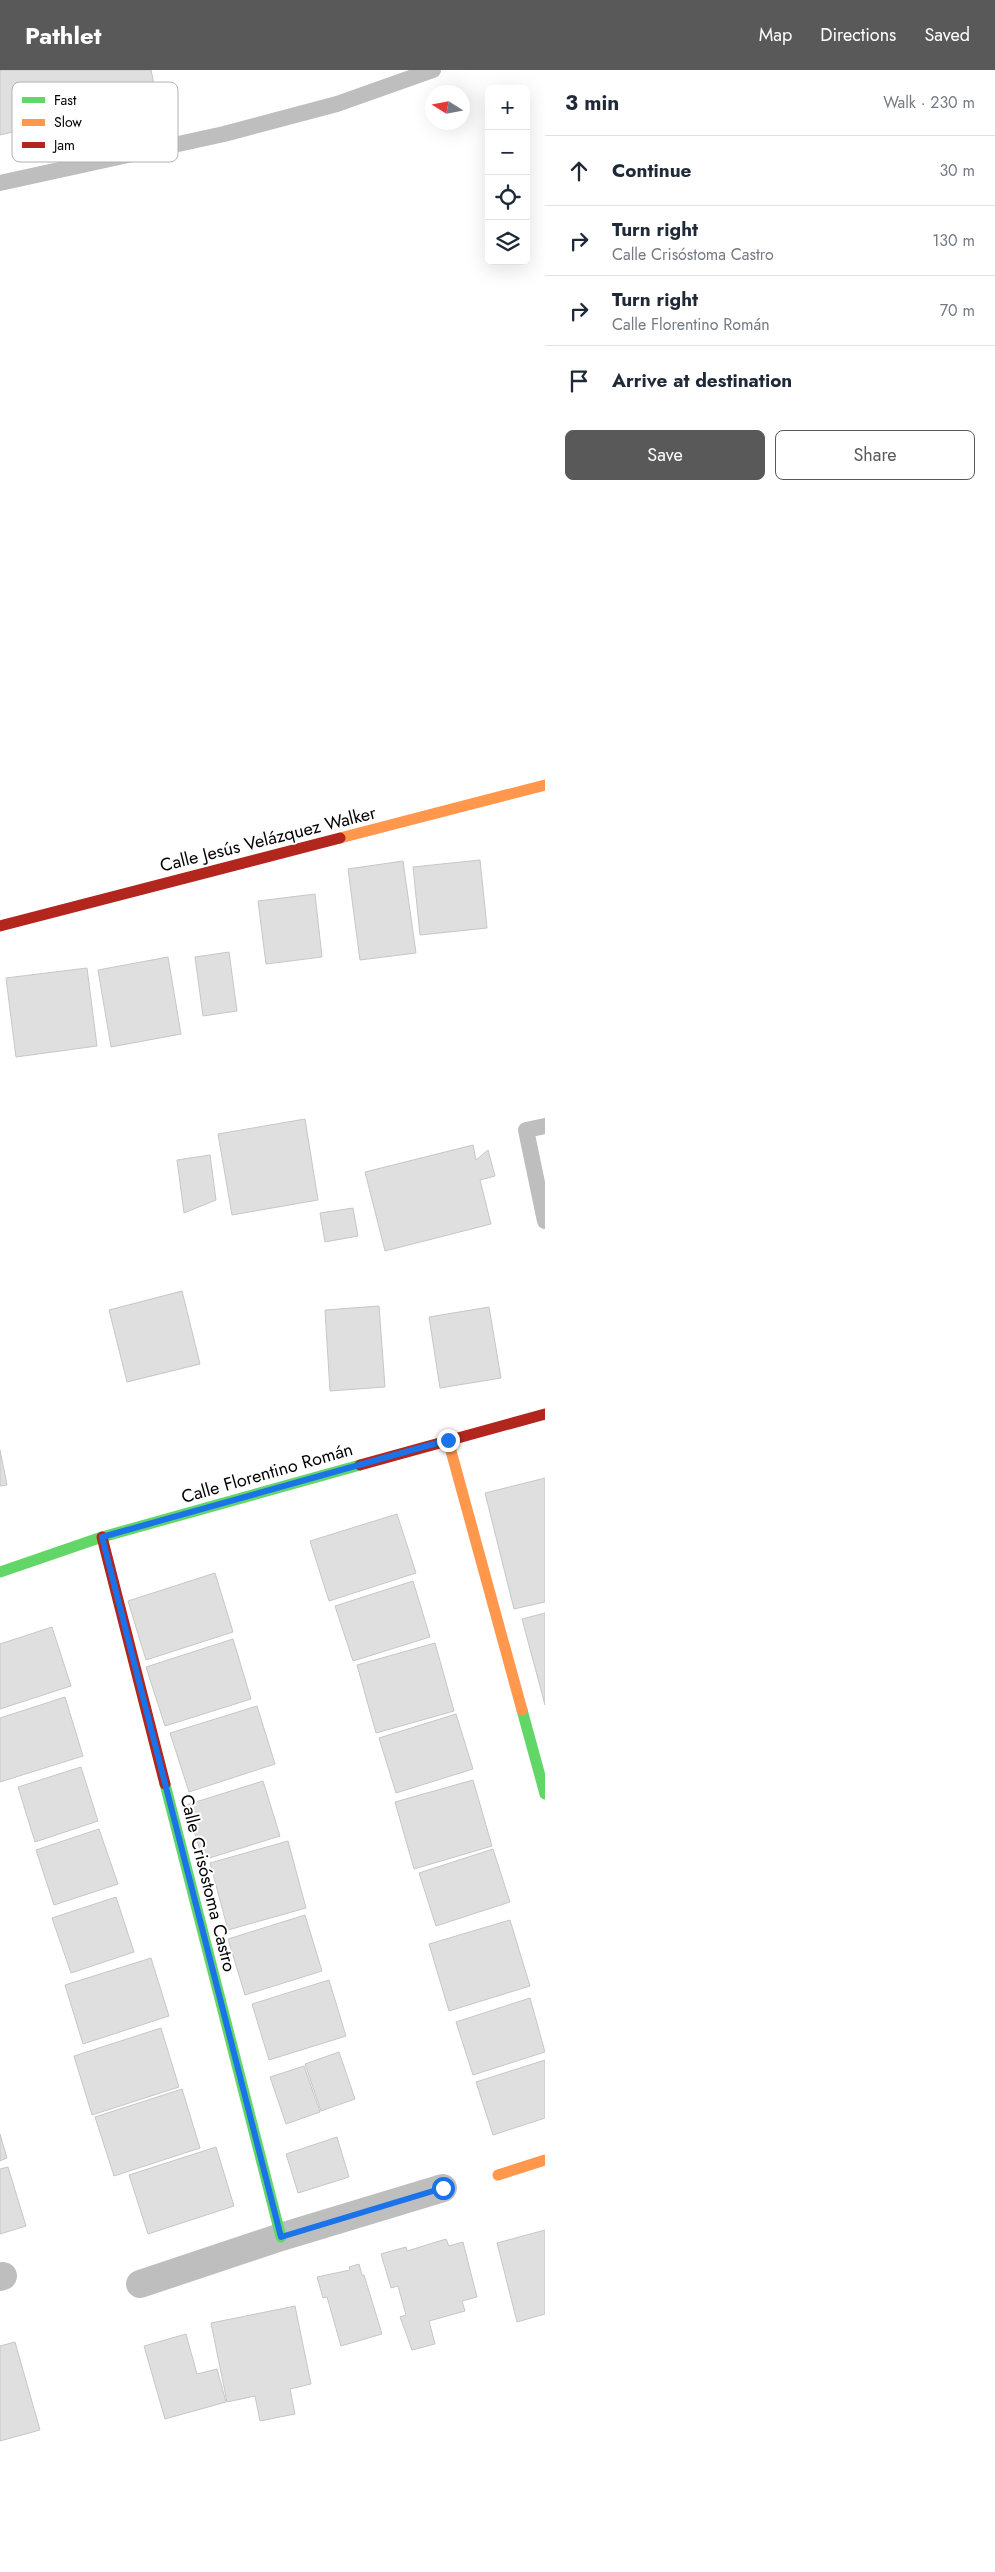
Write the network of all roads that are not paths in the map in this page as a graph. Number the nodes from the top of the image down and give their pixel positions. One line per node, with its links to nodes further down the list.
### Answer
1 (433, 70): 2 (lane)
2 (178, 144)
3 (96, 162): 4 (lane)
4 (0, 183)
5 (545, 785): 6 (street, Calle Jesús Velázquez Walker)
6 (0, 926)
7 (545, 1126): 8 (lane)
8 (545, 1221)
9 (545, 1414): 10 (street, Calle Florentino Román)
10 (448, 1440): 11 (street, Calle Florentino Román); 13 (street)
11 (102, 1537): 12 (street, Calle Florentino Román); 17 (street, Calle Crisóstoma Castro)
12 (0, 1572)
13 (545, 1794)
14 (545, 2160): 15 (street)
15 (498, 2176)
16 (443, 2188): 17 (street)
17 (281, 2237): 18 (street)
18 (140, 2284)

